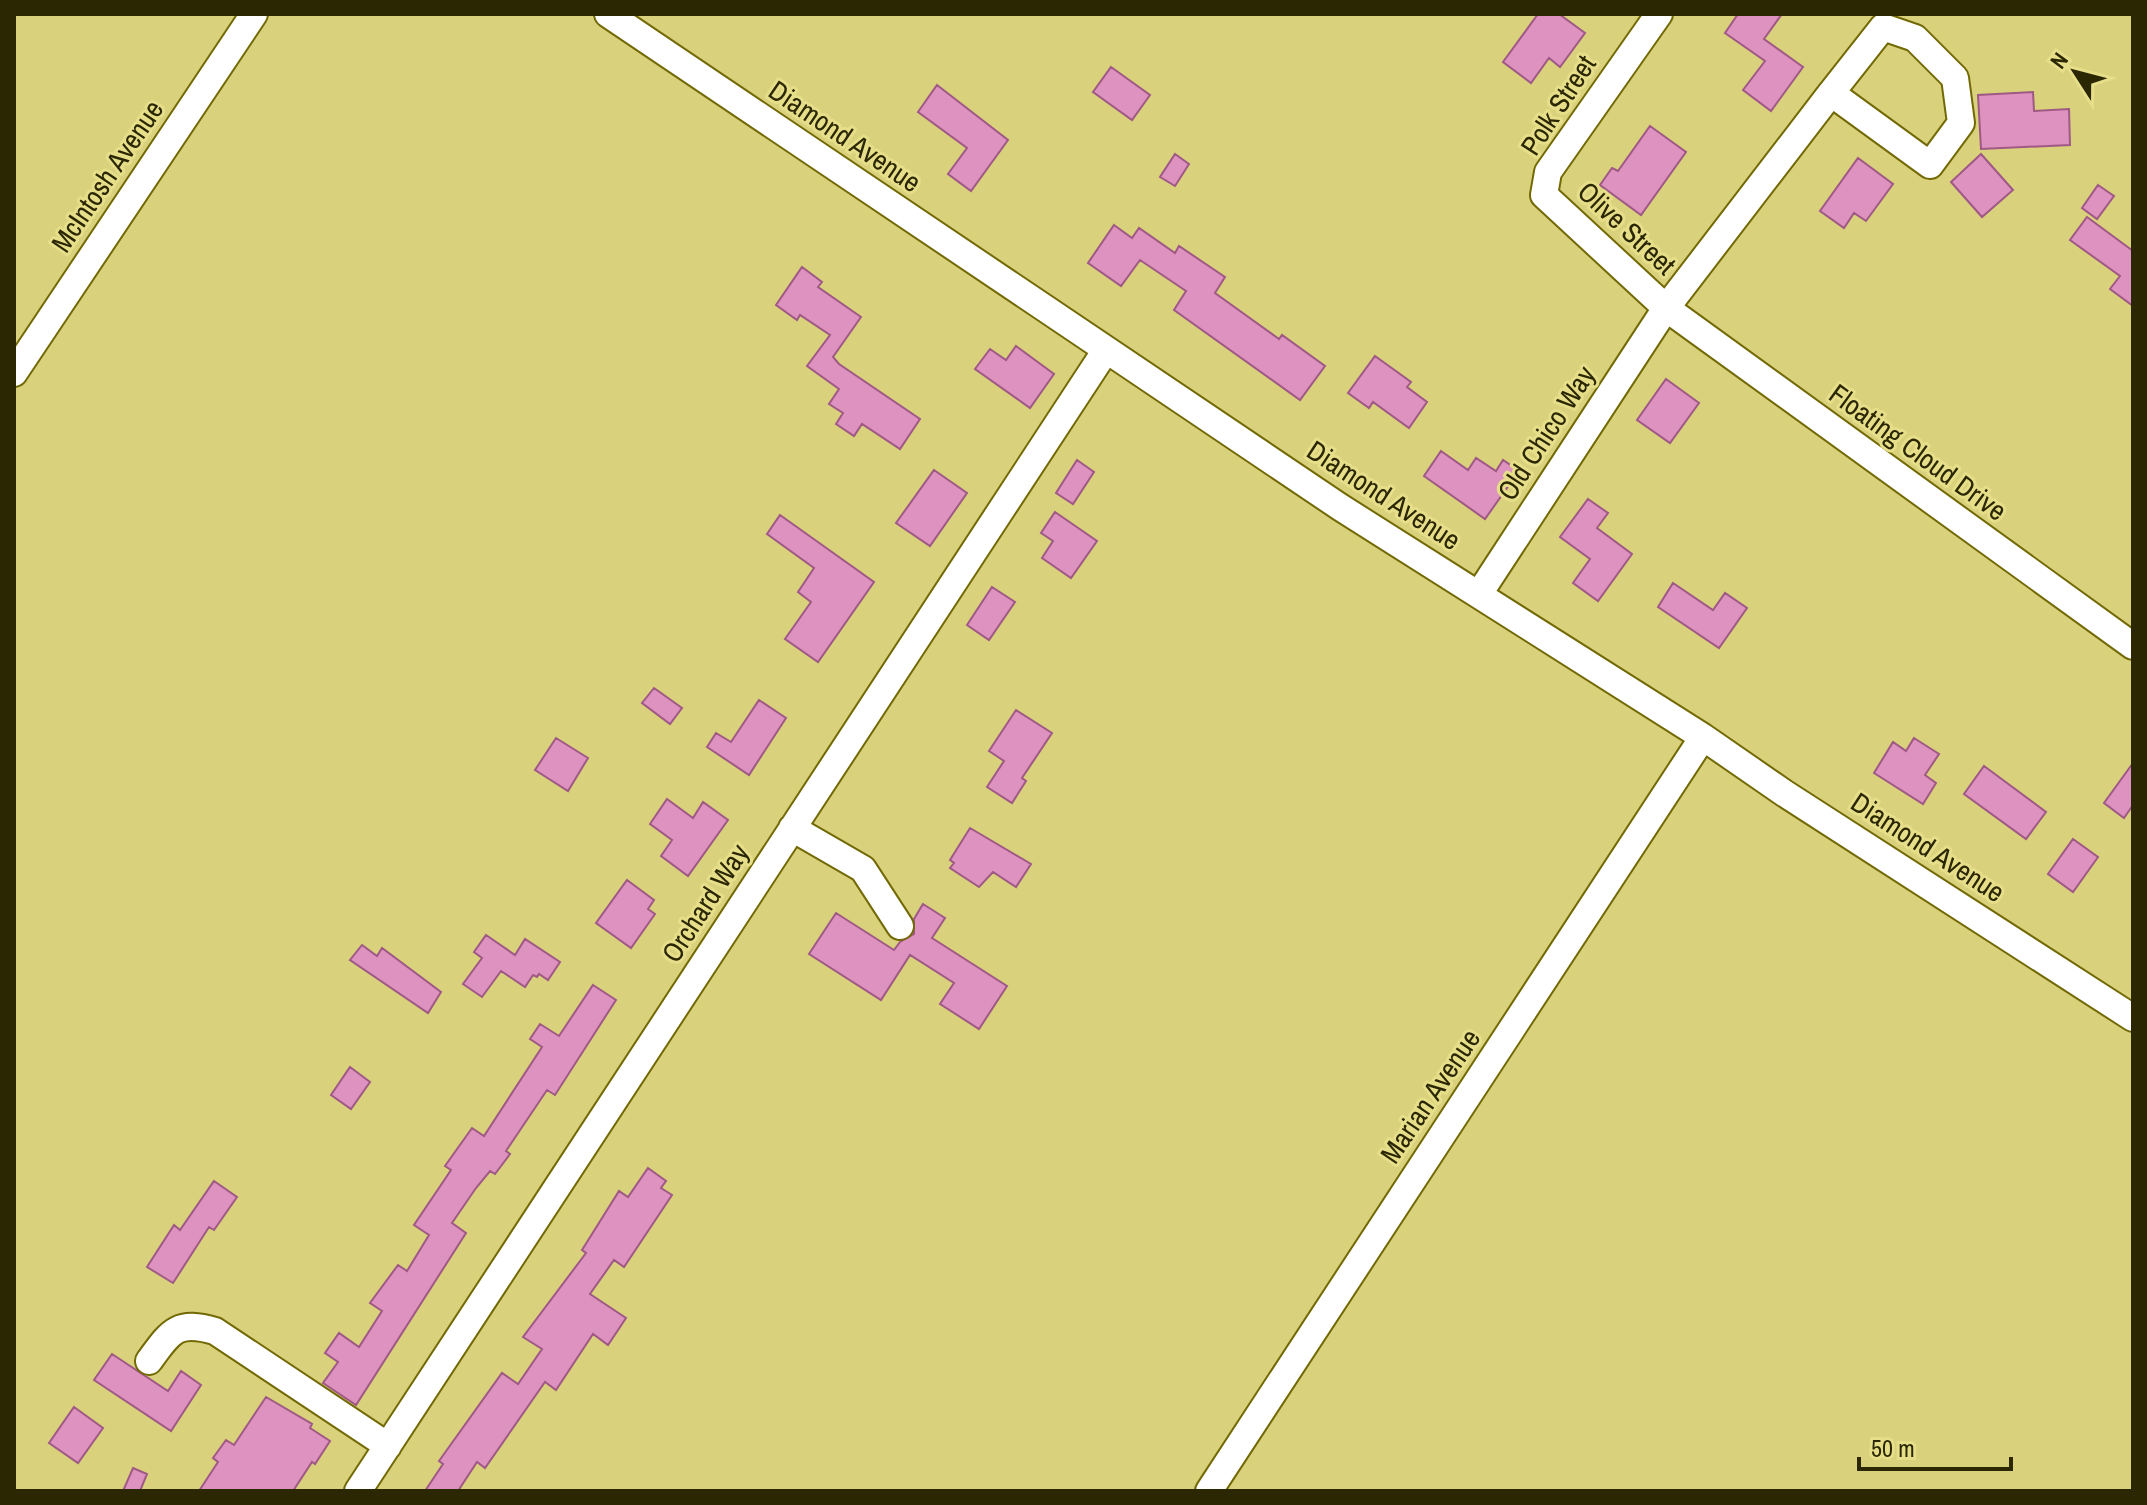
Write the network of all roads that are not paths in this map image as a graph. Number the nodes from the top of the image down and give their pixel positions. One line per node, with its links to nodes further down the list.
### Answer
1 (254, 14): 8 (street, McIntosh Avenue)
2 (608, 14): 7 (street, Diamond Avenue)
3 (1659, 14): 5 (street, Polk Street)
4 (1831, 93): 4 (street, Old Chico Way); 6 (street, Old Chico Way)
5 (1544, 195): 6 (street, Olive Street)
6 (1666, 308): 9 (street, Old Chico Way); 10 (street, Floating Cloud Drive)
7 (1106, 350): 9 (street, Diamond Avenue); 12 (street, Orchard Way)
8 (14, 373)
9 (1479, 594): 11 (street, Diamond Avenue)
10 (2133, 646)
11 (1703, 737): 14 (street, Diamond Avenue); 18 (street, Marian Avenue)
12 (792, 828): 13 (street); 16 (street, Orchard Way)
13 (900, 926)
14 (2133, 1018)
15 (149, 1361): 16 (street)
16 (388, 1446): 17 (street, Orchard Way)
17 (358, 1491)
18 (1209, 1491)

